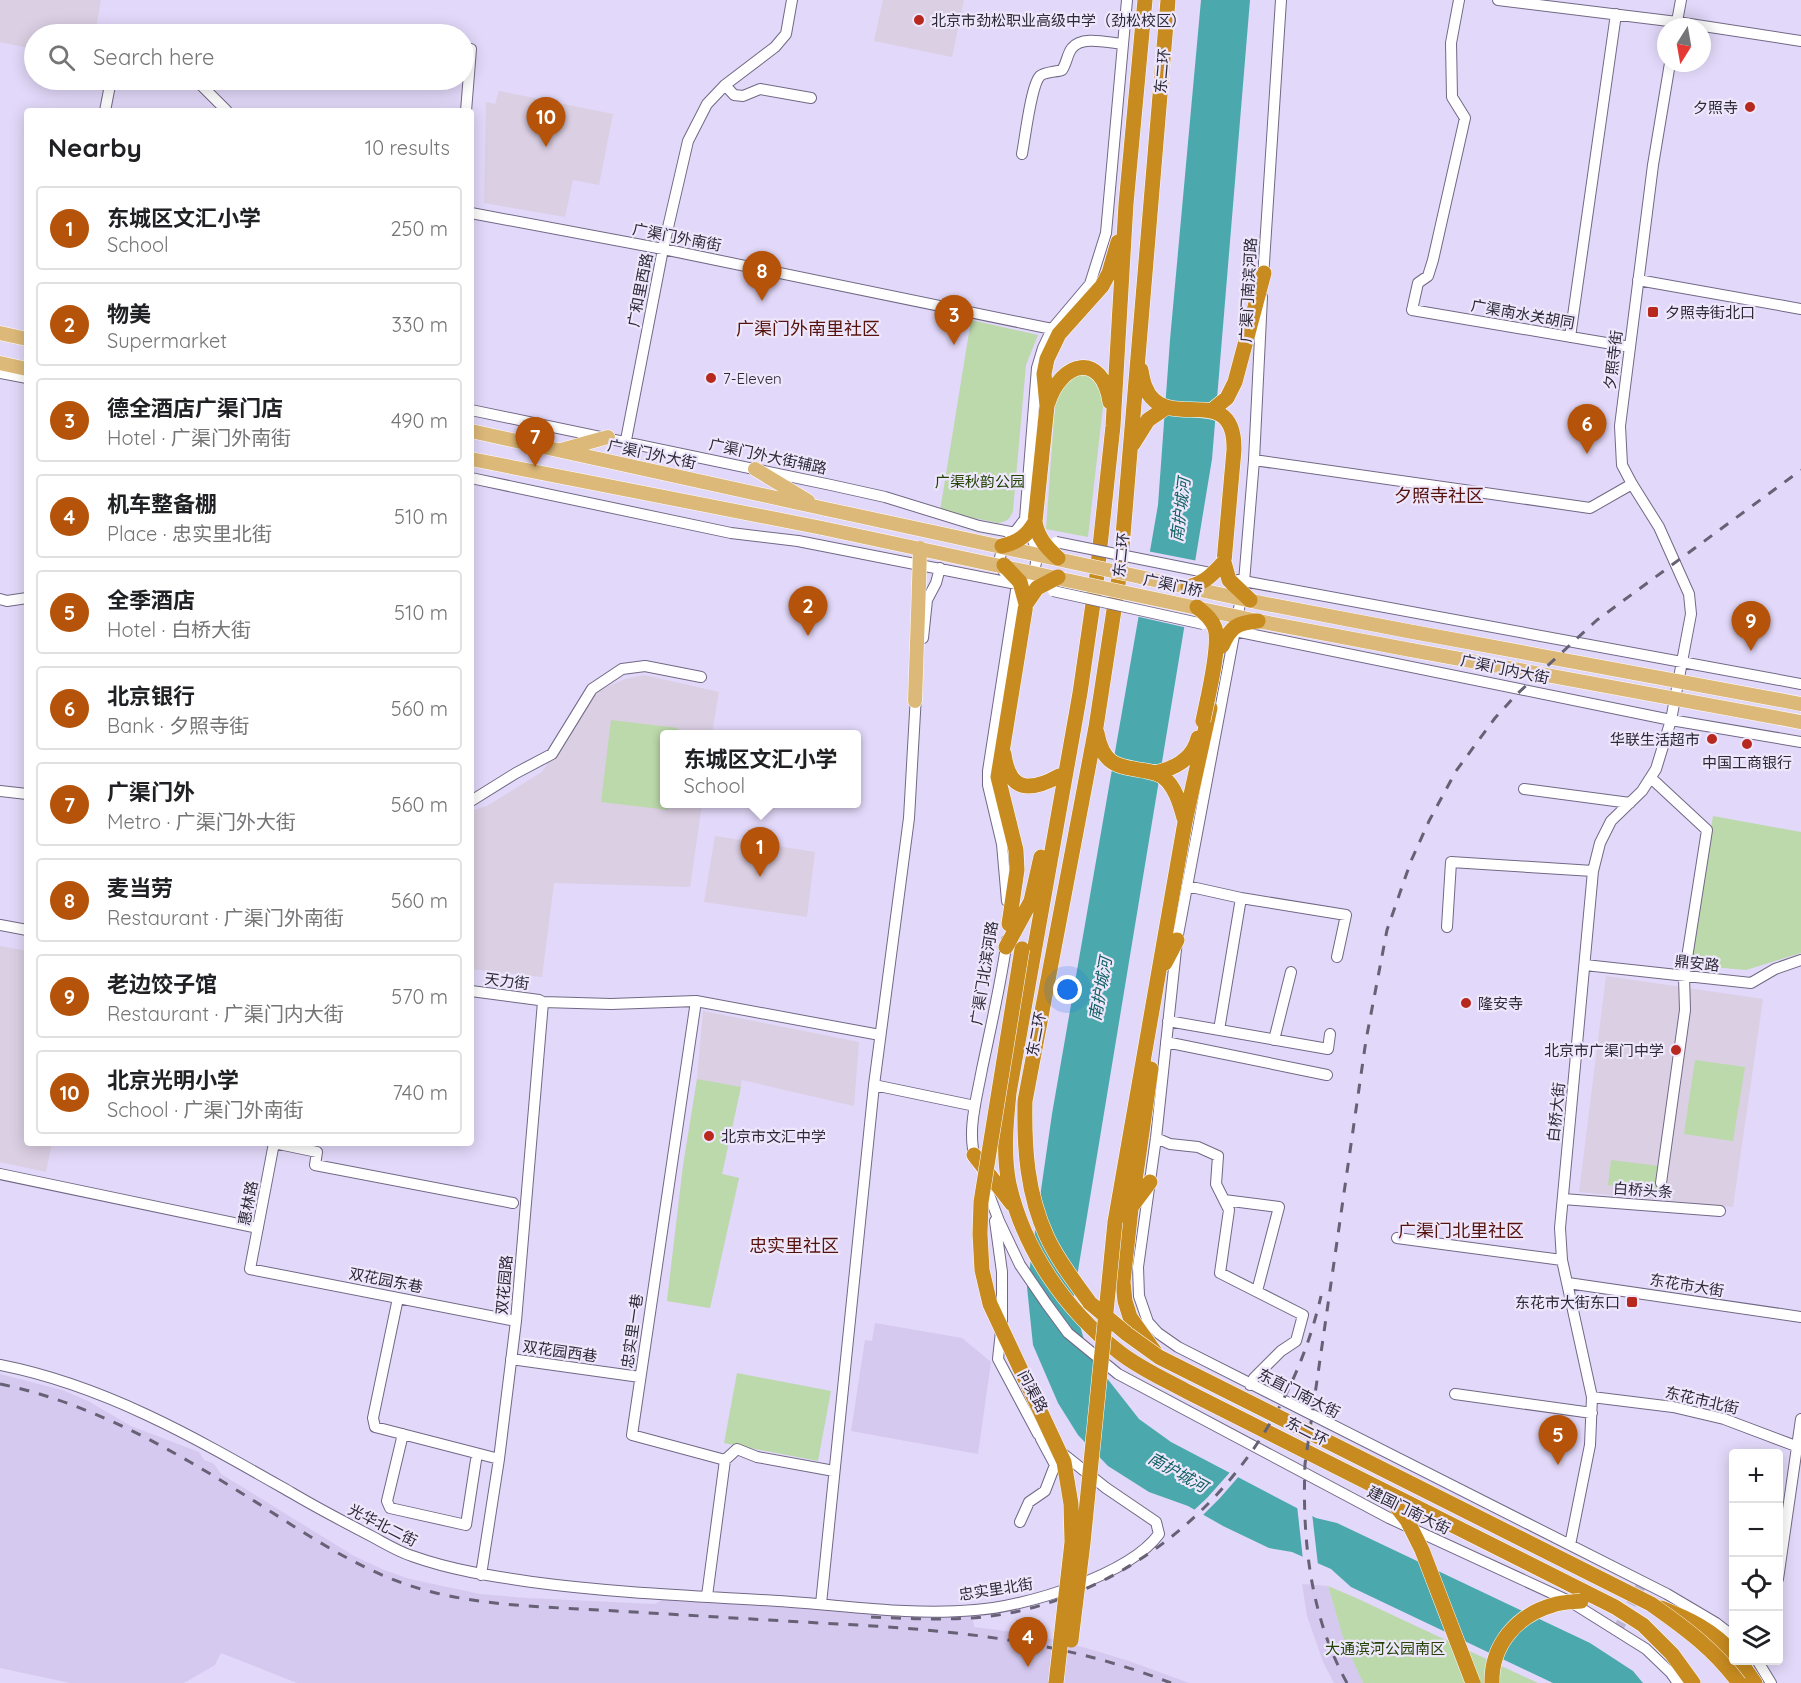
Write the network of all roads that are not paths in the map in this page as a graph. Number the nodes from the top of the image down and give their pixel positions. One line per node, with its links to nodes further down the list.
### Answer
1 (792, 0): 16 (street, 广和里西路)
2 (1127, 0): 14 (street)
3 (1145, 0): 25 (highway, 东二环)
4 (1168, 0): 36 (highway, 东二环)
5 (1281, 0): 28 (street, 广渠门南滨河路)
6 (1459, 0): 33 (street, 广渠南水关胡同)
7 (1498, 0): 9 (street)
8 (1681, 0): 10 (street)
9 (1616, 14): 11 (street); 33 (street)
10 (1678, 18)
11 (1657, 21)
12 (1711, 29): 13 (street)
13 (1801, 41)
14 (1123, 44): 24 (street); 31 (street)
15 (1668, 72): 29 (street, 夕照寺街)
16 (725, 85): 20 (street); 27 (street, 广和里西路)
17 (109, 90): 21 (street)
18 (206, 90): 22 (street)
19 (468, 90): 23 (street)
20 (811, 98)
21 (106, 108)
22 (224, 108)
23 (466, 108)
24 (1022, 154)
25 (1126, 204): 41 (highway); 45 (highway, 东二环)
26 (474, 214): 27 (street, 广渠门外南街)
27 (663, 249): 31 (street, 广渠门外南街); 48 (street, 广和里西路)
28 (1264, 273): 44 (highway); 52 (street, 广渠门南滨河路)
29 (1638, 279): 30 (street); 35 (street, 夕照寺街)
30 (1801, 309)
31 (1052, 329): 58 (street)
32 (0, 333): 34 (main road)
33 (1570, 337): 35 (street, 广渠南水关胡同)
34 (24, 338)
35 (1630, 347): 55 (street, 夕照寺街)
36 (1137, 355): 42 (highway); 49 (highway, 东二环)
37 (0, 363): 38 (main road)
38 (24, 368)
39 (0, 373): 40 (street)
40 (24, 377)
41 (1047, 406): 45 (highway); 57 (highway)
42 (1167, 406): 44 (highway); 49 (highway)
43 (474, 411): 47 (street, 广渠门外大街辅路)
44 (1211, 411): 63 (highway)
45 (1113, 426): 84 (highway, 东二环)
46 (474, 432): 50 (main road, 广渠门外大街)
47 (608, 437): 48 (street, 广渠门外大街辅路); 50 (main road)
48 (626, 440): 53 (street, 广渠门外大街辅路)
49 (1130, 449): 90 (highway, 东二环)
50 (559, 451): 56 (main road, 广渠门外大街)
51 (474, 460): 61 (main road, 广渠门桥, bridge)
52 (1254, 460): 55 (street); 66 (street, 广渠门南滨河路)
53 (755, 469): 56 (main road); 58 (street, 广渠门外大街辅路)
54 (474, 479): 65 (street)
55 (1632, 484): 80 (street, 夕照寺街)
56 (822, 508): 60 (main road, 广渠门桥, bridge)
57 (1033, 529): 58 (street, 广渠门外大街辅路); 59 (street, 广渠门外大街辅路); 60 (highway, bridge); 62 (highway, bridge); 68 (street, 广渠门北滨河路)
58 (1015, 533): 68 (street)
59 (1056, 542): 66 (street, 广渠门桥, bridge)
60 (1002, 546): 62 (main road, 广渠门桥, bridge)
61 (920, 548): 64 (main road, 广渠门桥, bridge); 86 (main road, bridge)
62 (1058, 558): 69 (main road, 广渠门桥, bridge)
63 (1224, 562): 69 (highway, bridge); 72 (highway, bridge)
64 (1004, 565): 67 (main road, 广渠门桥, bridge); 73 (highway, bridge)
65 (940, 568): 68 (street); 86 (street)
66 (1244, 582): 77 (street, 广渠门南滨河路); 80 (street)
67 (1056, 584): 68 (street); 73 (highway, bridge); 74 (main road, 广渠门桥, bridge); 76 (street, 广渠门桥, bridge)
68 (1021, 585): 106 (street, 广渠门北滨河路)
69 (1188, 587): 72 (main road, 广渠门桥, bridge)
70 (24, 598): 71 (street)
71 (0, 599)
72 (1250, 600): 78 (main road, 广渠门桥, bridge)
73 (1026, 604): 92 (highway)
74 (1197, 607): 75 (main road, 广渠门桥, bridge); 93 (highway, bridge)
75 (1258, 621): 79 (main road, 广渠门桥, bridge); 101 (highway, bridge)
76 (1203, 624): 77 (street, 广渠门内大街)
77 (1234, 631): 88 (street, 广渠门内大街); 103 (street)
78 (1413, 632): 82 (main road, 广渠门内大街)
79 (1411, 650): 85 (main road, 广渠门内大街)
80 (1682, 662): 82 (street, 夕照寺街); 83 (street)
81 (701, 677): 99 (street)
82 (1677, 682): 85 (street, 夕照寺街); 87 (main road, 广渠门内大街)
83 (1801, 684)
84 (1080, 693): 94 (highway); 143 (highway, 东二环)
85 (1674, 699): 88 (street, 白桥大街); 89 (main road, 广渠门内大街)
86 (915, 701): 125 (street)
87 (1801, 704)
88 (1671, 720): 91 (street, 广渠门内大街); 95 (street, 白桥大街)
89 (1801, 722)
90 (1096, 727): 93 (highway); 155 (highway, 东二环, bridge)
91 (1801, 742)
92 (1003, 743): 94 (highway); 106 (highway)
93 (1154, 772): 101 (highway)
94 (1059, 776): 105 (highway)
95 (1651, 778): 100 (street, 白桥大街); 117 (street)
96 (1524, 789): 100 (street)
97 (0, 791): 98 (street)
98 (24, 794)
99 (474, 799)
100 (1630, 803): 102 (street, 白桥大街)
101 (1185, 822): 116 (highway)
102 (1593, 871): 108 (street); 114 (street, 白桥大街)
103 (1187, 886): 104 (street); 110 (street)
104 (1241, 898): 112 (street); 123 (street)
105 (1031, 901): 111 (highway); 185 (highway, bridge)
106 (1009, 924): 111 (street, 广渠门北滨河路)
107 (0, 925): 109 (street)
108 (1447, 927)
109 (24, 929)
110 (1177, 940): 116 (highway); 121 (street)
111 (1006, 947): 130 (street, 广渠门北滨河路)
112 (1337, 957)
113 (1801, 960): 117 (street, 鼎安路)
114 (1585, 965): 117 (street, 鼎安路); 138 (street, 白桥大街)
115 (1291, 972): 126 (street)
116 (1159, 974): 122 (highway)
117 (1684, 977): 137 (street)
118 (474, 992): 119 (street, 天力街)
119 (541, 1001): 120 (street, 天力街); 154 (street, 双花园路)
120 (696, 1001): 125 (street, 天力街); 158 (street, 忠实里一巷)
121 (1168, 1020): 123 (street); 127 (street)
122 (1151, 1022): 142 (highway); 186 (highway, bridge)
123 (1219, 1030): 126 (street)
124 (1330, 1034): 126 (street)
125 (880, 1035): 129 (street)
126 (1274, 1040)
127 (1166, 1042): 128 (street); 131 (street)
128 (1328, 1075)
129 (874, 1085): 130 (street); 170 (street)
130 (975, 1106): 134 (street, 广渠门北滨河路)
131 (1156, 1138): 136 (street); 139 (street)
132 (273, 1146): 146 (street, 惠林路)
133 (288, 1146): 140 (street)
134 (974, 1155): 141 (street, 广渠门北滨河路); 143 (highway)
135 (0, 1174): 146 (street)
136 (1150, 1182): 142 (highway); 159 (street, 东直门南大街)
137 (1661, 1183)
138 (1563, 1199): 144 (street, 白桥头条); 148 (street, 白桥大街)
139 (1224, 1200): 151 (street); 151 (street)
140 (513, 1203)
141 (993, 1204): 145 (street, 广渠门北滨河路); 165 (street, 问渠路)
142 (1131, 1209): 155 (highway)
143 (1017, 1211): 171 (highway, 东二环)
144 (1720, 1211)
145 (999, 1221): 189 (street, 建国门南大街)
146 (258, 1228): 149 (street, 惠林路)
147 (1397, 1238): 148 (street)
148 (1562, 1260): 150 (street, 白桥大街)
149 (250, 1269): 152 (street, 双花园东巷)
150 (1568, 1283): 153 (street, 东花市大街); 161 (street, 白桥大街)
151 (1257, 1291): 159 (street)
152 (398, 1298): 154 (street, 双花园东巷); 164 (street)
153 (1801, 1317)
154 (516, 1321): 156 (street, 双花园路)
155 (1159, 1357): 179 (highway, 东二环, bridge)
156 (512, 1359): 158 (street, 双花园西巷); 167 (street, 双花园路)
157 (0, 1365): 176 (street, 光华北二街)
158 (640, 1377): 169 (street, 忠实里一巷)
159 (1250, 1385): 174 (street, 东直门南大街)
160 (1455, 1394): 162 (street)
161 (1592, 1397): 162 (street, 白桥大街); 166 (street, 东花市北街)
162 (1592, 1413): 174 (street, 白桥大街)
163 (1801, 1419): 166 (street)
164 (403, 1434): 167 (street); 168 (street)
165 (1038, 1434): 172 (street); 173 (street, 问渠路)
166 (1800, 1447): 175 (street)
167 (499, 1459): 176 (street, 双花园路)
168 (476, 1460)
169 (725, 1460): 170 (street); 177 (street)
170 (834, 1471): 178 (street)
171 (1346, 1471): 180 (highway, 东二环); 187 (highway, bridge)
172 (1020, 1522)
173 (1159, 1534): 178 (street, 忠实里北街)
174 (1570, 1545): 181 (street)
175 (1782, 1557)
176 (481, 1575): 177 (street, 光华北二街)
177 (707, 1596): 178 (street, 光华北二街)
178 (821, 1604)
179 (1651, 1604): 182 (highway, bridge); 191 (highway, 东二环, bridge)
180 (1615, 1607): 188 (highway, bridge); 190 (highway, 东二环)
181 (1729, 1633)
182 (1729, 1649)
183 (1743, 1665): 192 (highway)
184 (1763, 1665): 193 (street)
185 (1056, 1683)
186 (1065, 1683)
187 (1473, 1683)
188 (1492, 1683)
189 (1678, 1683)
190 (1693, 1683)
191 (1739, 1683)
192 (1755, 1683)
193 (1771, 1683)

